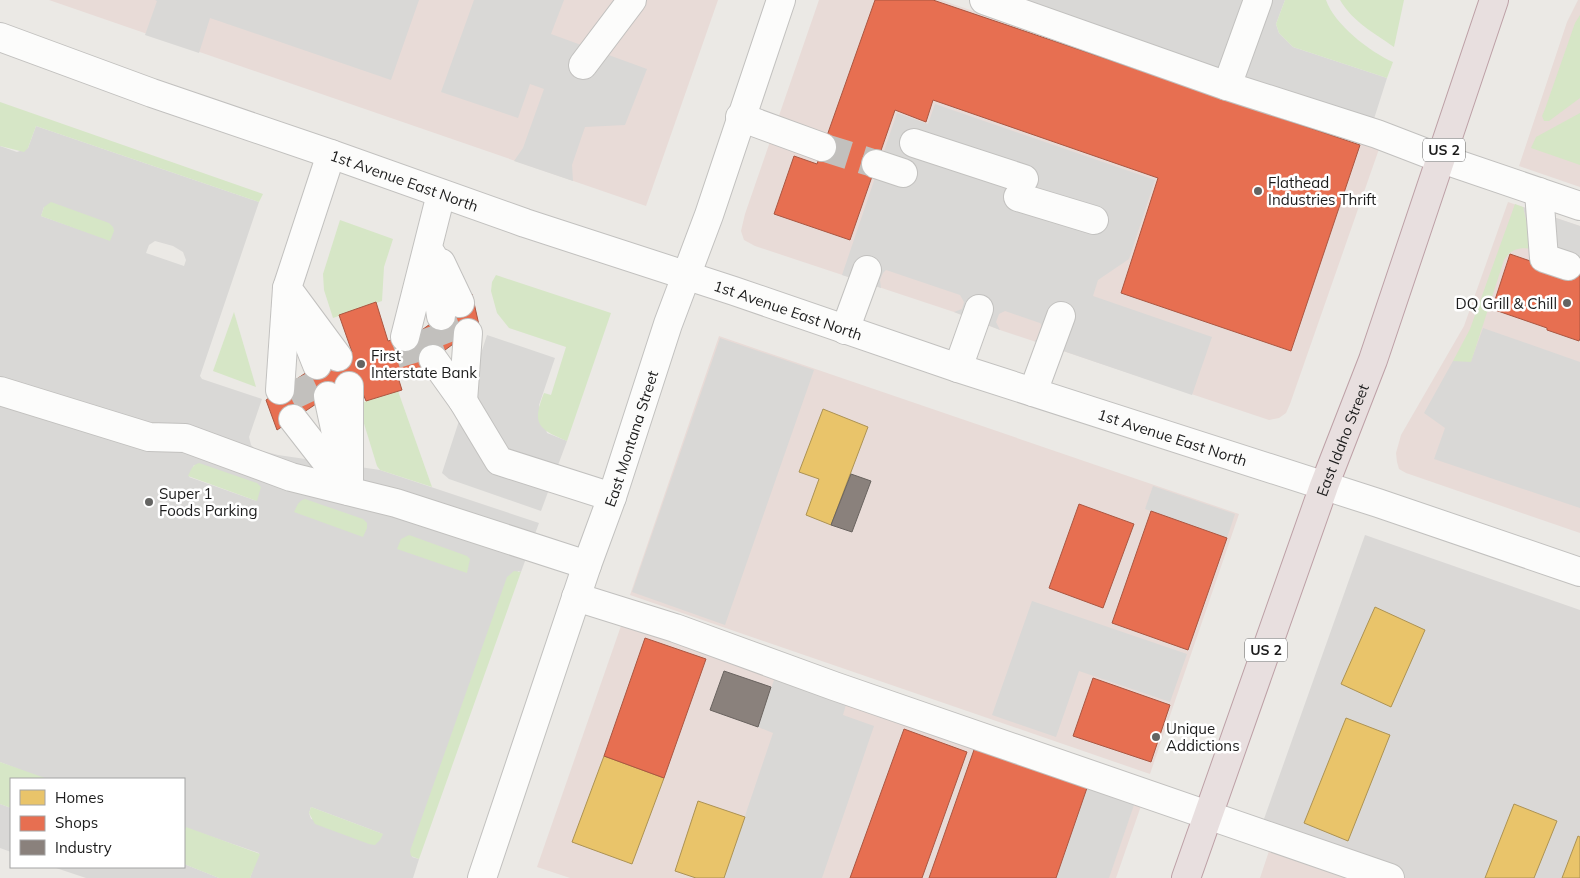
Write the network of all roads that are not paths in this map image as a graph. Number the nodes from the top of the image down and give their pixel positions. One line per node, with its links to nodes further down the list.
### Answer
1 (781, 0): 10 (street, East Montana Street)
2 (984, 0): 6 (street)
3 (1258, 0): 9 (street)
4 (1494, 0): 14 (highway, East Idaho Street / US 2)
5 (632, 1): 8 (street)
6 (1016, 5): 9 (street)
7 (0, 38): 13 (street, 1st Avenue East North)
8 (583, 65)
9 (1227, 86): 14 (street)
10 (740, 117): 12 (street); 24 (street, East Montana Street)
11 (914, 143): 20 (street)
12 (822, 147)
13 (331, 154): 18 (street, 1st Avenue East North); 25 (street)
14 (1442, 159): 17 (street); 33 (highway, East Idaho Street / US 2)
15 (876, 164): 16 (street)
16 (903, 173)
17 (1540, 192): 19 (street); 22 (street)
18 (441, 194): 21 (street); 24 (street, 1st Avenue East North)
19 (1580, 206)
20 (1094, 220)
21 (430, 241): 21 (street)
22 (1568, 266)
23 (867, 270): 28 (street)
24 (685, 275): 28 (street, 1st Avenue East North); 35 (street, East Montana Street)
25 (287, 288): 25 (street)
26 (979, 310): 29 (street)
27 (1061, 316): 31 (street)
28 (845, 330): 29 (street, 1st Avenue East North)
29 (958, 368): 31 (street, 1st Avenue East North)
30 (0, 391): 34 (street)
31 (1033, 392): 33 (street, 1st Avenue East North)
32 (463, 401): 32 (street); 35 (street)
33 (1324, 486): 37 (street, 1st Avenue East North); 39 (highway, East Idaho Street / US 2)
34 (349, 491): 34 (street); 36 (street)
35 (612, 497): 36 (street, East Montana Street)
36 (587, 564): 38 (street, East Montana Street)
37 (1580, 572)
38 (576, 597): 39 (street); 40 (street, East Montana Street)
39 (1209, 815): 41 (highway, East Idaho Street / US 2); 42 (street)
40 (482, 878)
41 (1186, 878)
42 (1390, 878)

